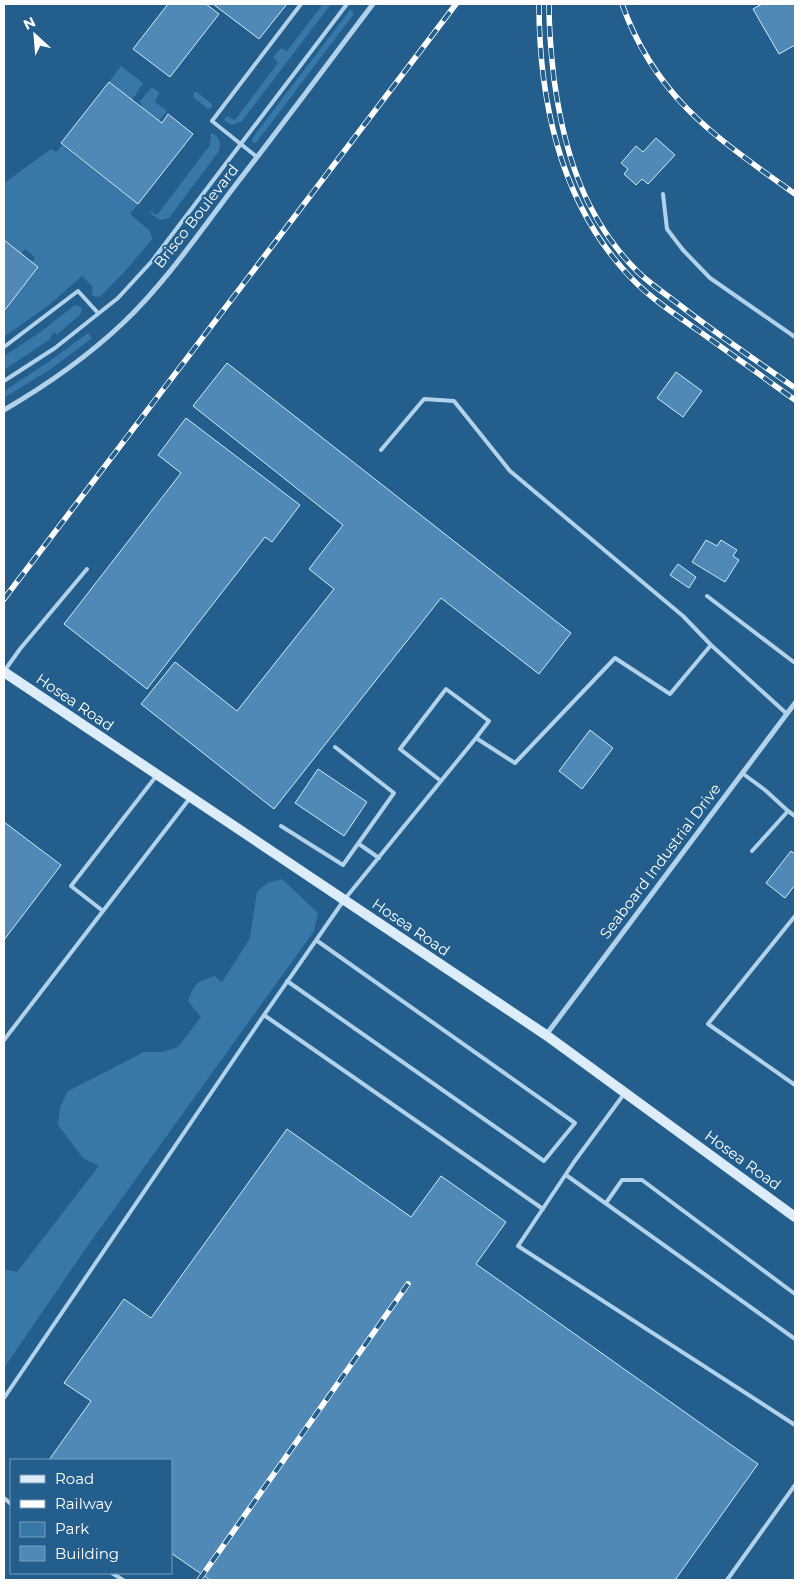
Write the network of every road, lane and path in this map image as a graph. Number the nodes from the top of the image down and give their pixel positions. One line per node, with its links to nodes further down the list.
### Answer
1 (300, 4): 4 (lane)
2 (347, 4): 4 (lane)
3 (373, 4): 5 (street, Brisco Boulevard)
4 (241, 145): 5 (lane); 7 (lane)
5 (257, 157): 11 (street, Brisco Boulevard)
6 (663, 194): 8 (lane)
7 (98, 313): 9 (lane); 10 (lane)
8 (795, 338)
9 (4, 347)
10 (4, 381)
11 (4, 410)
12 (381, 450): 15 (lane)
13 (87, 569): 17 (lane)
14 (707, 596): 16 (lane)
15 (711, 645): 19 (lane); 20 (lane)
16 (795, 663)
17 (4, 672): 23 (street, Hosea Road)
18 (795, 703): 19 (street, Seaboard Industrial Drive)
19 (787, 714): 22 (street, Seaboard Industrial Drive)
20 (476, 738): 24 (lane); 24 (lane)
21 (335, 747): 29 (lane)
22 (742, 773): 26 (lane); 38 (street, Seaboard Industrial Drive)
23 (157, 775): 25 (street, Hosea Road); 33 (lane)
24 (441, 781): 31 (lane)
25 (190, 797): 32 (street, Hosea Road); 33 (lane)
26 (788, 811): 27 (lane); 30 (lane)
27 (795, 816)
28 (281, 826): 29 (lane)
29 (359, 844): 31 (lane)
30 (752, 851)
31 (379, 858): 32 (lane)
32 (344, 900): 35 (lane); 38 (street, Hosea Road)
33 (103, 911): 39 (lane)
34 (795, 916): 40 (lane)
35 (316, 940): 36 (lane); 36 (lane)
36 (287, 981): 37 (lane)
37 (264, 1015): 44 (lane); 48 (lane)
38 (546, 1035): 41 (street, Hosea Road)
39 (4, 1040)
40 (795, 1085)
41 (626, 1092): 42 (lane); 45 (street, Hosea Road)
42 (566, 1175): 43 (lane); 44 (lane)
43 (606, 1204): 46 (lane); 47 (lane)
44 (543, 1209): 49 (lane)
45 (795, 1217)
46 (795, 1294)
47 (795, 1338)
48 (4, 1398)
49 (795, 1425)
50 (795, 1485): 51 (lane)
51 (726, 1580)

